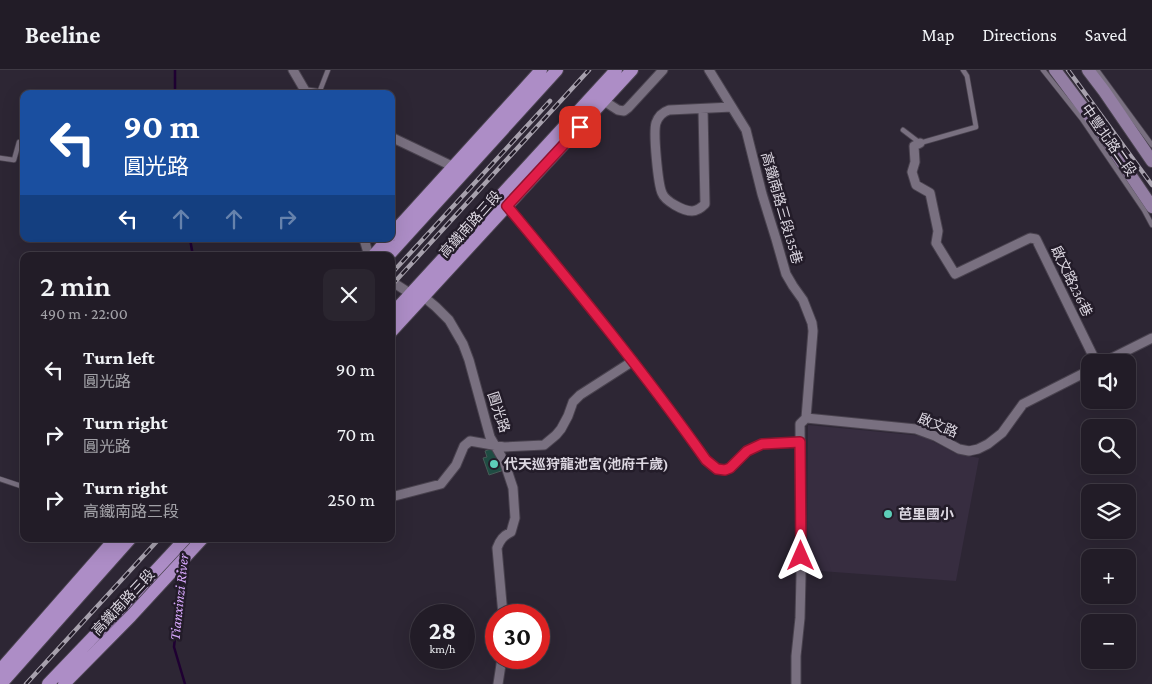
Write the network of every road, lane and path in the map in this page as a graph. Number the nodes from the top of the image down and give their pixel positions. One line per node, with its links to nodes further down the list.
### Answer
1 (293, 70): 14 (street)
2 (328, 70): 15 (lane)
3 (541, 70): 17 (main road)
4 (556, 70): 17 (main road); 35 (main road)
5 (616, 70): 20 (main road, 高鐵南路三段)
6 (632, 70): 16 (main road, 高鐵南路三段)
7 (663, 70): 16 (street)
8 (709, 70): 18 (street, 高鐵南路三段135巷)
9 (963, 70): 24 (lane)
10 (1043, 70): 31 (lane, 中豐北路二段)
11 (1055, 70): 30 (main road)
12 (1088, 70): 27 (main road)
13 (1097, 70): 25 (lane)
14 (305, 90)
15 (321, 90)
16 (604, 100): 20 (main road); 29 (main road, 高鐵南路三段)
17 (511, 104): 28 (main road)
18 (732, 107): 19 (street); 46 (street, 高鐵南路三段135巷)
19 (703, 109): 19 (street)
20 (564, 127): 37 (main road, 高鐵南路三段)
21 (903, 130): 24 (lane)
22 (395, 139): 28 (street)
23 (19, 142): 26 (lane)
24 (920, 143): 42 (street, 啟文路236巷)
25 (1152, 145)
26 (0, 158)
27 (1152, 161)
28 (454, 167): 32 (main road)
29 (507, 206): 38 (main road, 高鐵南路三段); 44 (street)
30 (1152, 207)
31 (1152, 225)
32 (395, 231)
33 (385, 242): 34 (main road)
34 (375, 252)
35 (392, 252)
36 (395, 284): 37 (street, 圓光路)
37 (411, 294): 38 (street, 圓光路); 39 (main road, 高鐵南路三段)
38 (424, 297): 40 (main road, 高鐵南路三段); 48 (street, 圓光路)
39 (395, 311)
40 (395, 328)
41 (1152, 338): 43 (street)
42 (1092, 354)
43 (1120, 354)
44 (633, 361): 47 (street); 48 (street, 圓光路)
45 (1081, 375): 46 (street, 啟文路)
46 (806, 418): 47 (street, 高鐵南路三段135巷)
47 (800, 442): 62 (street, 高鐵南路三段135巷)
48 (496, 445): 51 (street); 55 (street)
49 (0, 479): 50 (lane)
50 (20, 486)
51 (395, 496)
52 (122, 542): 57 (main road); 58 (main road)
53 (182, 542): 59 (main road, 高鐵南路三段)
54 (199, 542): 60 (main road, 高鐵南路三段)
55 (502, 604)
56 (500, 669): 61 (street)
57 (0, 670)
58 (1, 684)
59 (48, 684)
60 (64, 684)
61 (498, 684)
62 (796, 684)

